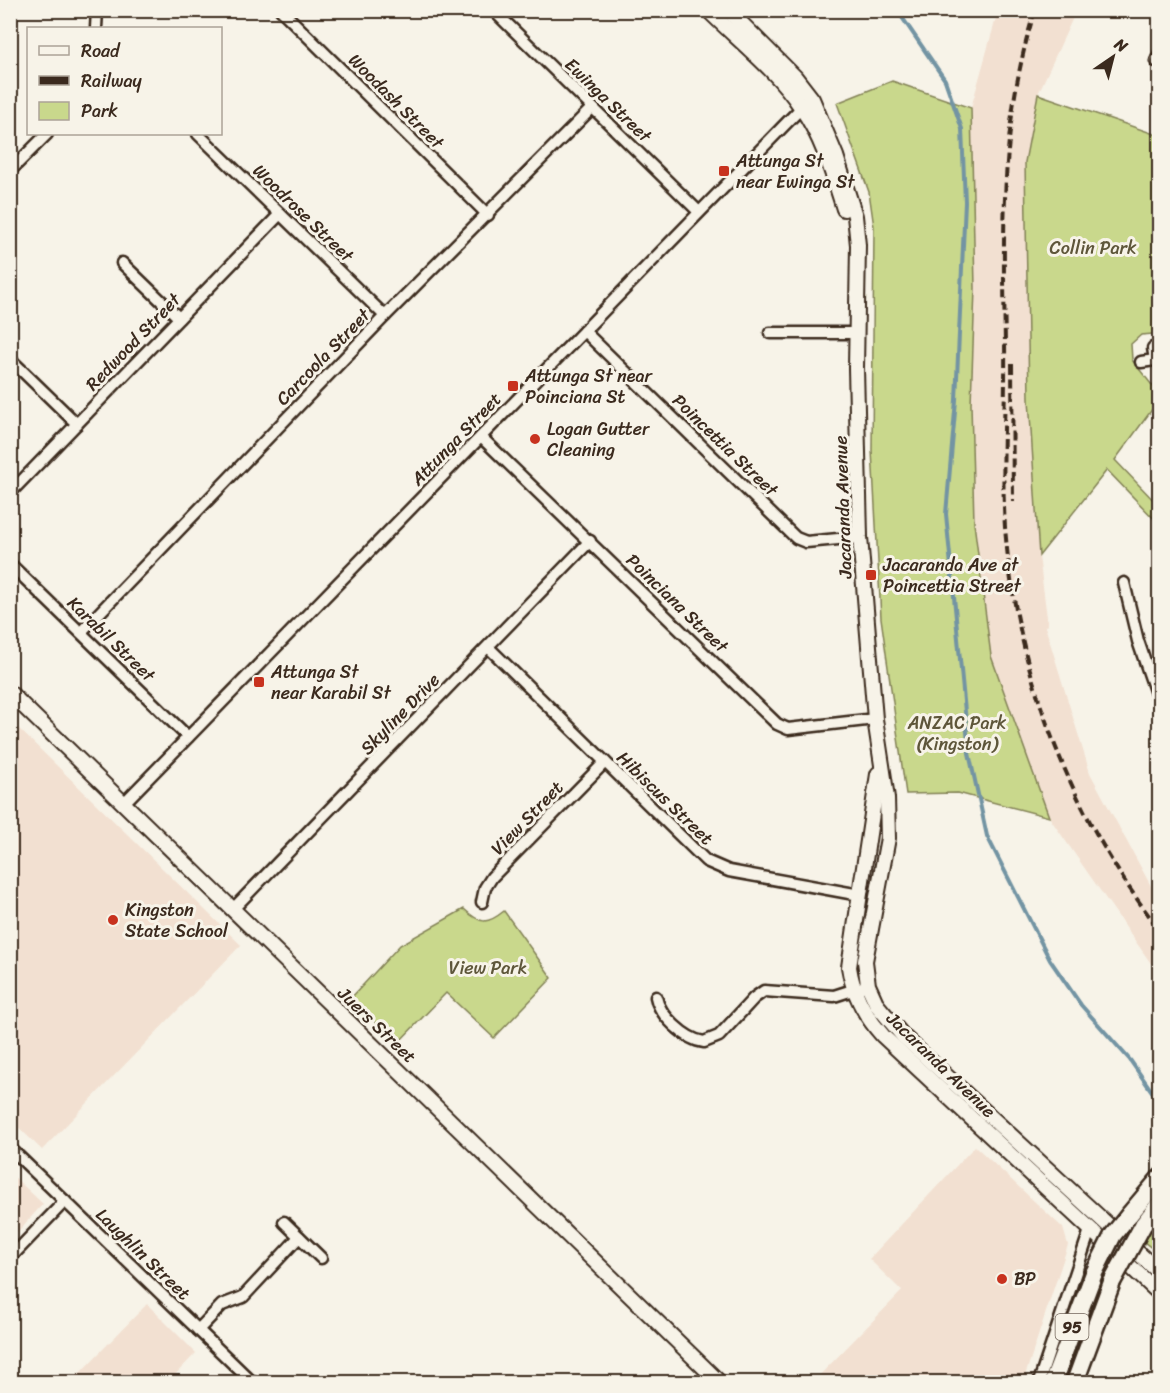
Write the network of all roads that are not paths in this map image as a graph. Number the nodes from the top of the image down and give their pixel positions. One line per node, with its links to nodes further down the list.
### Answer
1 (97, 10): 6 (street)
2 (282, 10): 14 (street, Woodash Street)
3 (493, 10): 8 (street, Ewinga Street)
4 (708, 10): 7 (street, Jacaranda Avenue)
5 (728, 10): 7 (street, Jacaranda Avenue)
6 (96, 27)
7 (807, 103): 12 (street, Attunga Street); 20 (street, Jacaranda Avenue)
8 (592, 108): 12 (street, Ewinga Street); 14 (street, Carcoola Street)
9 (46, 135): 11 (street)
10 (199, 135): 13 (street, Woodrose Street)
11 (10, 171)
12 (699, 213): 18 (street, Attunga Street)
13 (280, 214): 16 (street, Woodrose Street); 17 (street, Redwood Street)
14 (488, 215): 16 (street, Carcoola Street)
15 (122, 263): 17 (street)
16 (385, 316): 32 (street, Carcoola Street)
17 (180, 318): 25 (street, Redwood Street)
18 (584, 331): 26 (street, Attunga Street); 28 (street, Poincettia Street)
19 (770, 333): 20 (street)
20 (857, 333): 28 (street, Jacaranda Avenue)
21 (1153, 348): 24 (street)
22 (10, 359): 25 (street)
23 (1141, 362): 24 (street)
24 (1157, 363)
25 (77, 424): 27 (street, Redwood Street)
26 (481, 437): 29 (street, Poinciana Street); 37 (street, Attunga Street)
27 (10, 493)
28 (860, 537): 36 (street, Jacaranda Avenue)
29 (590, 542): 33 (street, Skyline Drive); 36 (street, Poinciana Street)
30 (10, 564): 32 (street, Karabil Street)
31 (1124, 583): 35 (street)
32 (81, 632): 37 (street, Karabil Street)
33 (489, 648): 39 (street, Hibiscus Street); 45 (street, Skyline Drive)
34 (10, 693): 40 (street, Juers Street)
35 (1160, 705)
36 (875, 719): 38 (street, Jacaranda Avenue)
37 (188, 737): 40 (street, Attunga Street)
38 (880, 757): 41 (street, Jacaranda Avenue); 42 (street, Jacaranda Avenue)
39 (605, 762): 43 (street, Hibiscus Street); 44 (street, View Street)
40 (124, 803): 45 (street, Juers Street)
41 (868, 851): 42 (street); 43 (street, Jacaranda Avenue)
42 (885, 855): 46 (street, Jacaranda Avenue)
43 (860, 895): 47 (street, Jacaranda Avenue)
44 (482, 902)
45 (233, 909): 62 (street, Juers Street)
46 (868, 985): 47 (street); 58 (street, Jacaranda Avenue)
47 (854, 991): 48 (street); 54 (street, Jacaranda Avenue)
48 (656, 997)
49 (10, 1148): 51 (street, Laughlin Street)
50 (1160, 1178): 64 (main road, 95, bridge)
51 (65, 1201): 56 (street); 60 (street, Laughlin Street)
52 (1160, 1203): 65 (main road, 95, bridge)
53 (284, 1222): 55 (street)
54 (1090, 1230): 59 (street, Jacaranda Avenue); 63 (street)
55 (299, 1237): 57 (street); 60 (street)
56 (10, 1257)
57 (321, 1258)
58 (1160, 1273)
59 (1160, 1294)
60 (198, 1330): 61 (street, Laughlin Street)
61 (252, 1383)
62 (719, 1383)
63 (1039, 1383)
64 (1053, 1383)
65 (1075, 1383)

